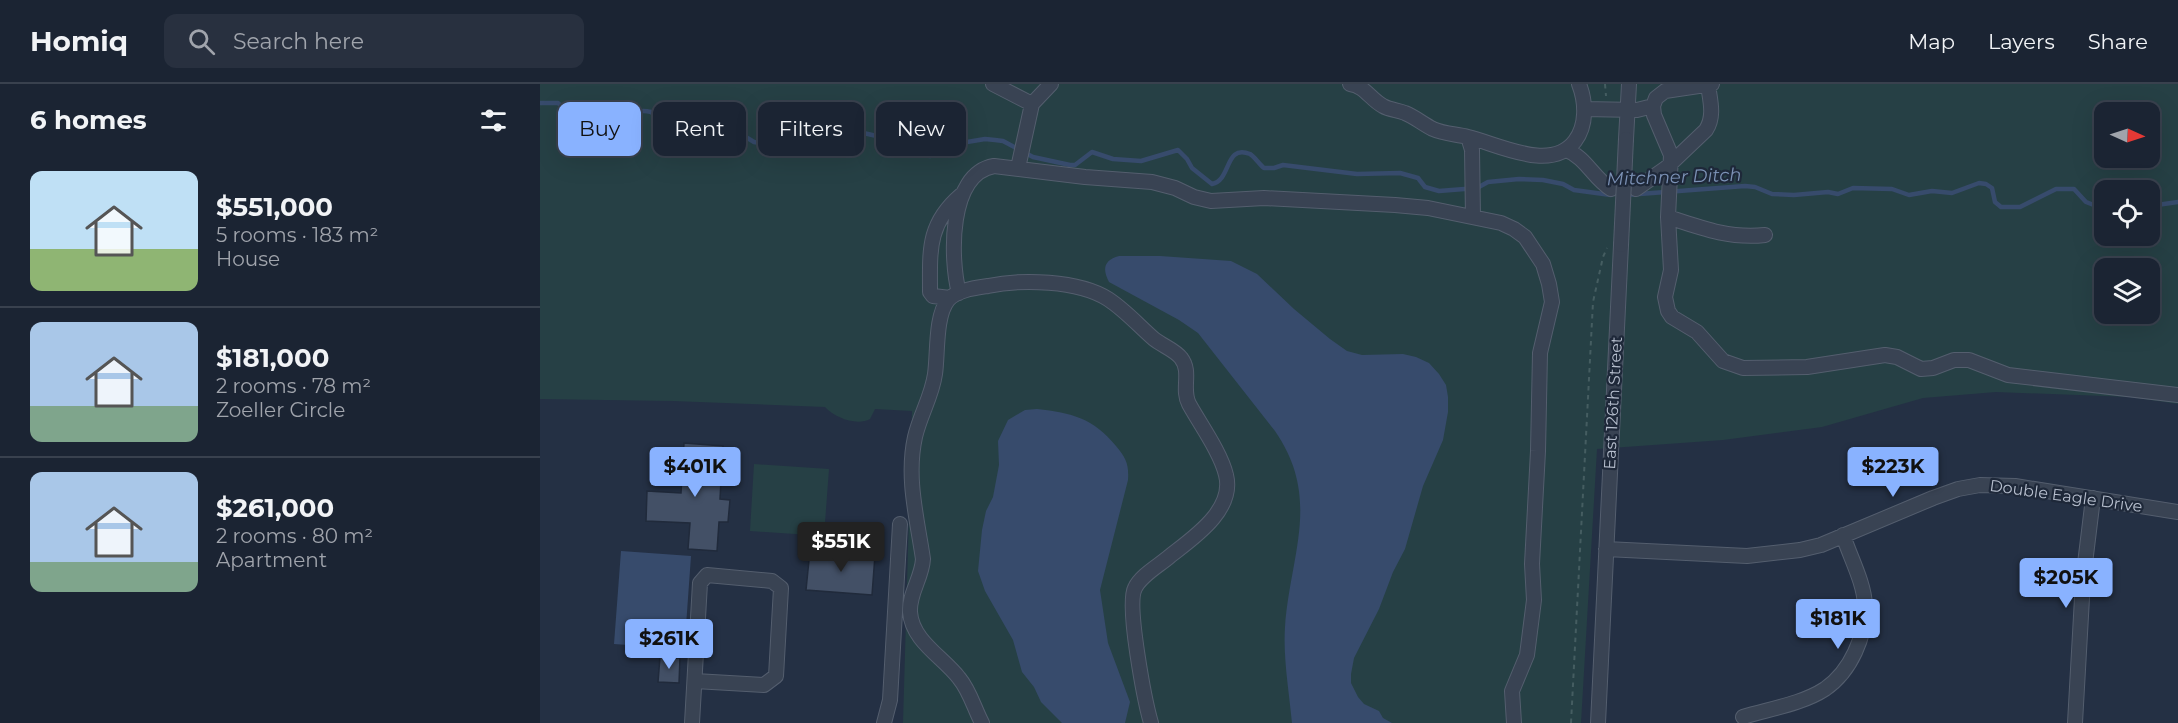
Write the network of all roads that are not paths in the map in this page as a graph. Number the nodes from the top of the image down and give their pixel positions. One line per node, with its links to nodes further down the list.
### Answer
1 (993, 84): 7 (street)
2 (1051, 84): 7 (street)
3 (1350, 84): 11 (street)
4 (1579, 84): 9 (street)
5 (1629, 84): 10 (street, East 126th Street)
6 (1710, 84): 8 (street); 15 (street)
7 (1032, 104): 14 (street)
8 (1653, 106): 10 (street); 15 (street)
9 (1584, 109): 10 (street); 13 (street)
10 (1627, 110): 29 (street, East 126th Street, bridge)
11 (1468, 137): 12 (street); 16 (street)
12 (1499, 146): 13 (street); 16 (street)
13 (1566, 150): 17 (street)
14 (1019, 164): 19 (street); 20 (street)
15 (1671, 164): 18 (street); 21 (street)
16 (1473, 183): 20 (street)
17 (1611, 189)
18 (1636, 189)
19 (965, 192): 23 (street); 23 (street)
20 (1473, 217): 36 (street)
21 (1668, 217): 22 (street); 24 (street)
22 (1765, 235)
23 (954, 295): 34 (street); 35 (street)
24 (2178, 395)
25 (2093, 498): 26 (street, Double Eagle Drive); 28 (street, Double Eagle Drive); 38 (street)
26 (2178, 512)
27 (900, 524): 33 (street)
28 (1843, 535): 29 (street, Double Eagle Drive); 31 (street)
29 (1606, 549): 37 (street, East 126th Street)
30 (695, 681): 30 (street); 32 (street)
31 (1743, 717)
32 (692, 723)
33 (884, 723)
34 (982, 723)
35 (1151, 723)
36 (1514, 723)
37 (1598, 723)
38 (2075, 723)

